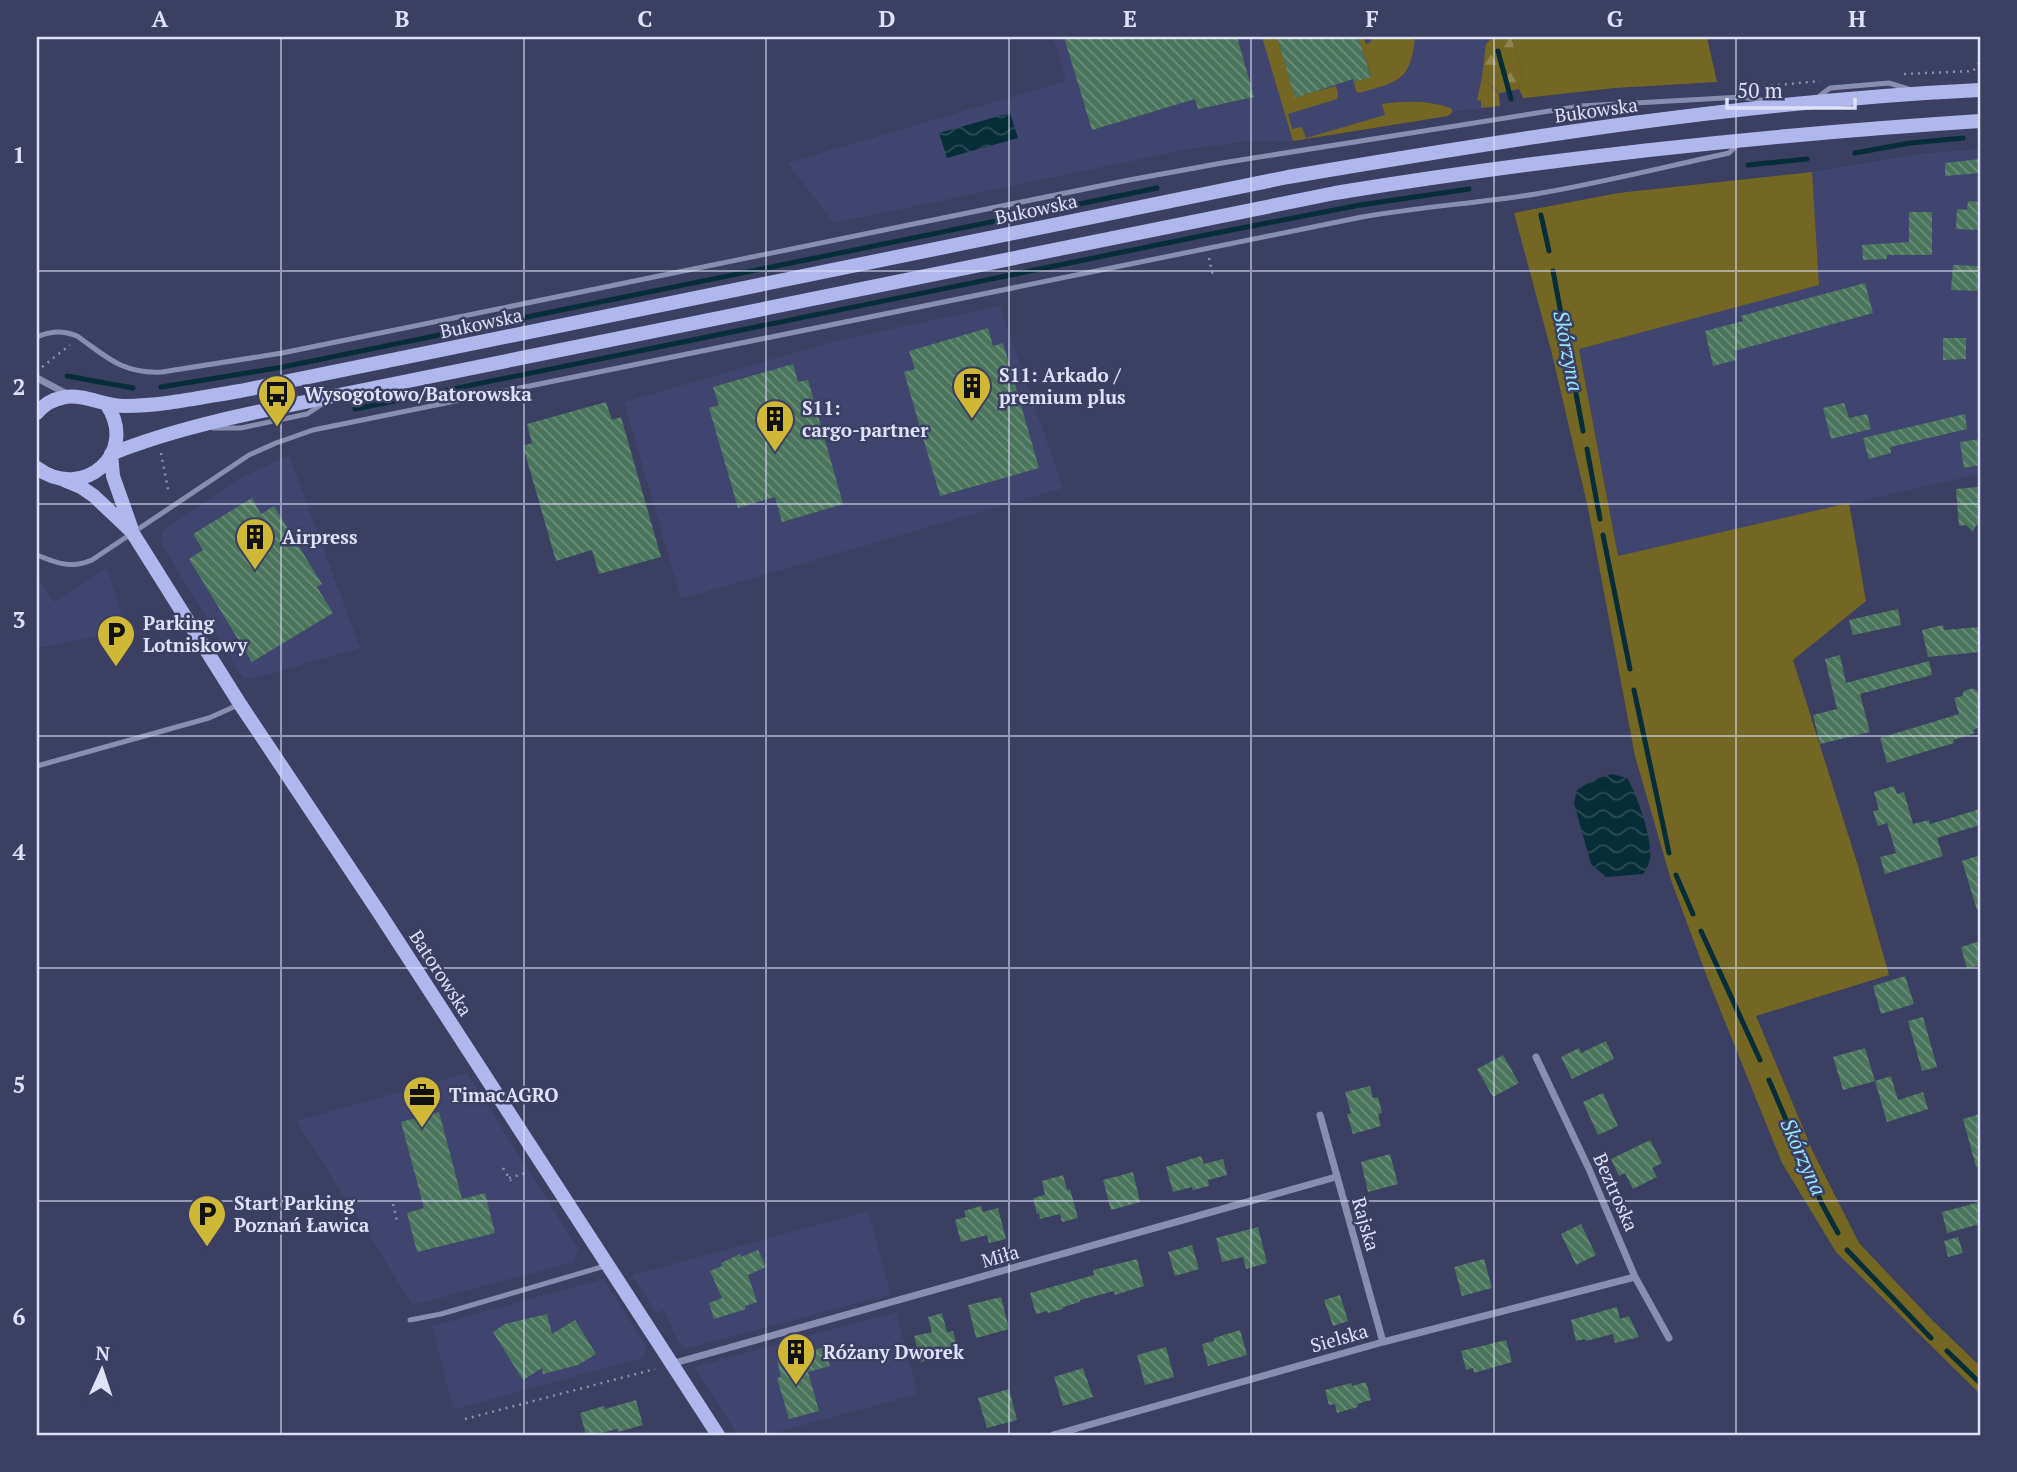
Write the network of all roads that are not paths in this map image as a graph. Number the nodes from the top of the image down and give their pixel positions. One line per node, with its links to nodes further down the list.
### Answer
1 (1980, 81): 3 (street)
2 (1980, 90): 3 (main road, Bukowska)
3 (1963, 91): 4 (main road, Bukowska)
4 (1787, 105): 7 (lane); 10 (main road, Bukowska)
5 (1980, 121): 6 (main road)
6 (1742, 140): 12 (main road); 15 (lane)
7 (37, 337)
8 (38, 374): 9 (street)
9 (73, 397): 10 (main road, Bukowska); 11 (main road)
10 (107, 405): 12 (main road, Batorowska)
11 (37, 413)
12 (111, 454): 14 (main road); 15 (main road, Batorowska)
13 (40, 472): 14 (main road, Batorowska)
14 (64, 480): 15 (main road, Batorowska)
15 (132, 531): 16 (lane); 17 (main road, Batorowska)
16 (37, 555)
17 (240, 704): 18 (lane); 22 (main road, Batorowska)
18 (37, 766)
19 (1536, 1057): 23 (street, Beztroska)
20 (1320, 1115): 21 (street, Rajska)
21 (1336, 1177): 26 (street, Rajska); 27 (street, Miła)
22 (608, 1265): 24 (lane); 27 (main road, Batorowska)
23 (1635, 1277): 25 (street, Beztroska); 26 (street, Sielska)
24 (410, 1320)
25 (1669, 1338)
26 (1383, 1342): 29 (street, Sielska)
27 (671, 1364): 28 (main road, Batorowska)
28 (718, 1435)
29 (1053, 1435)

